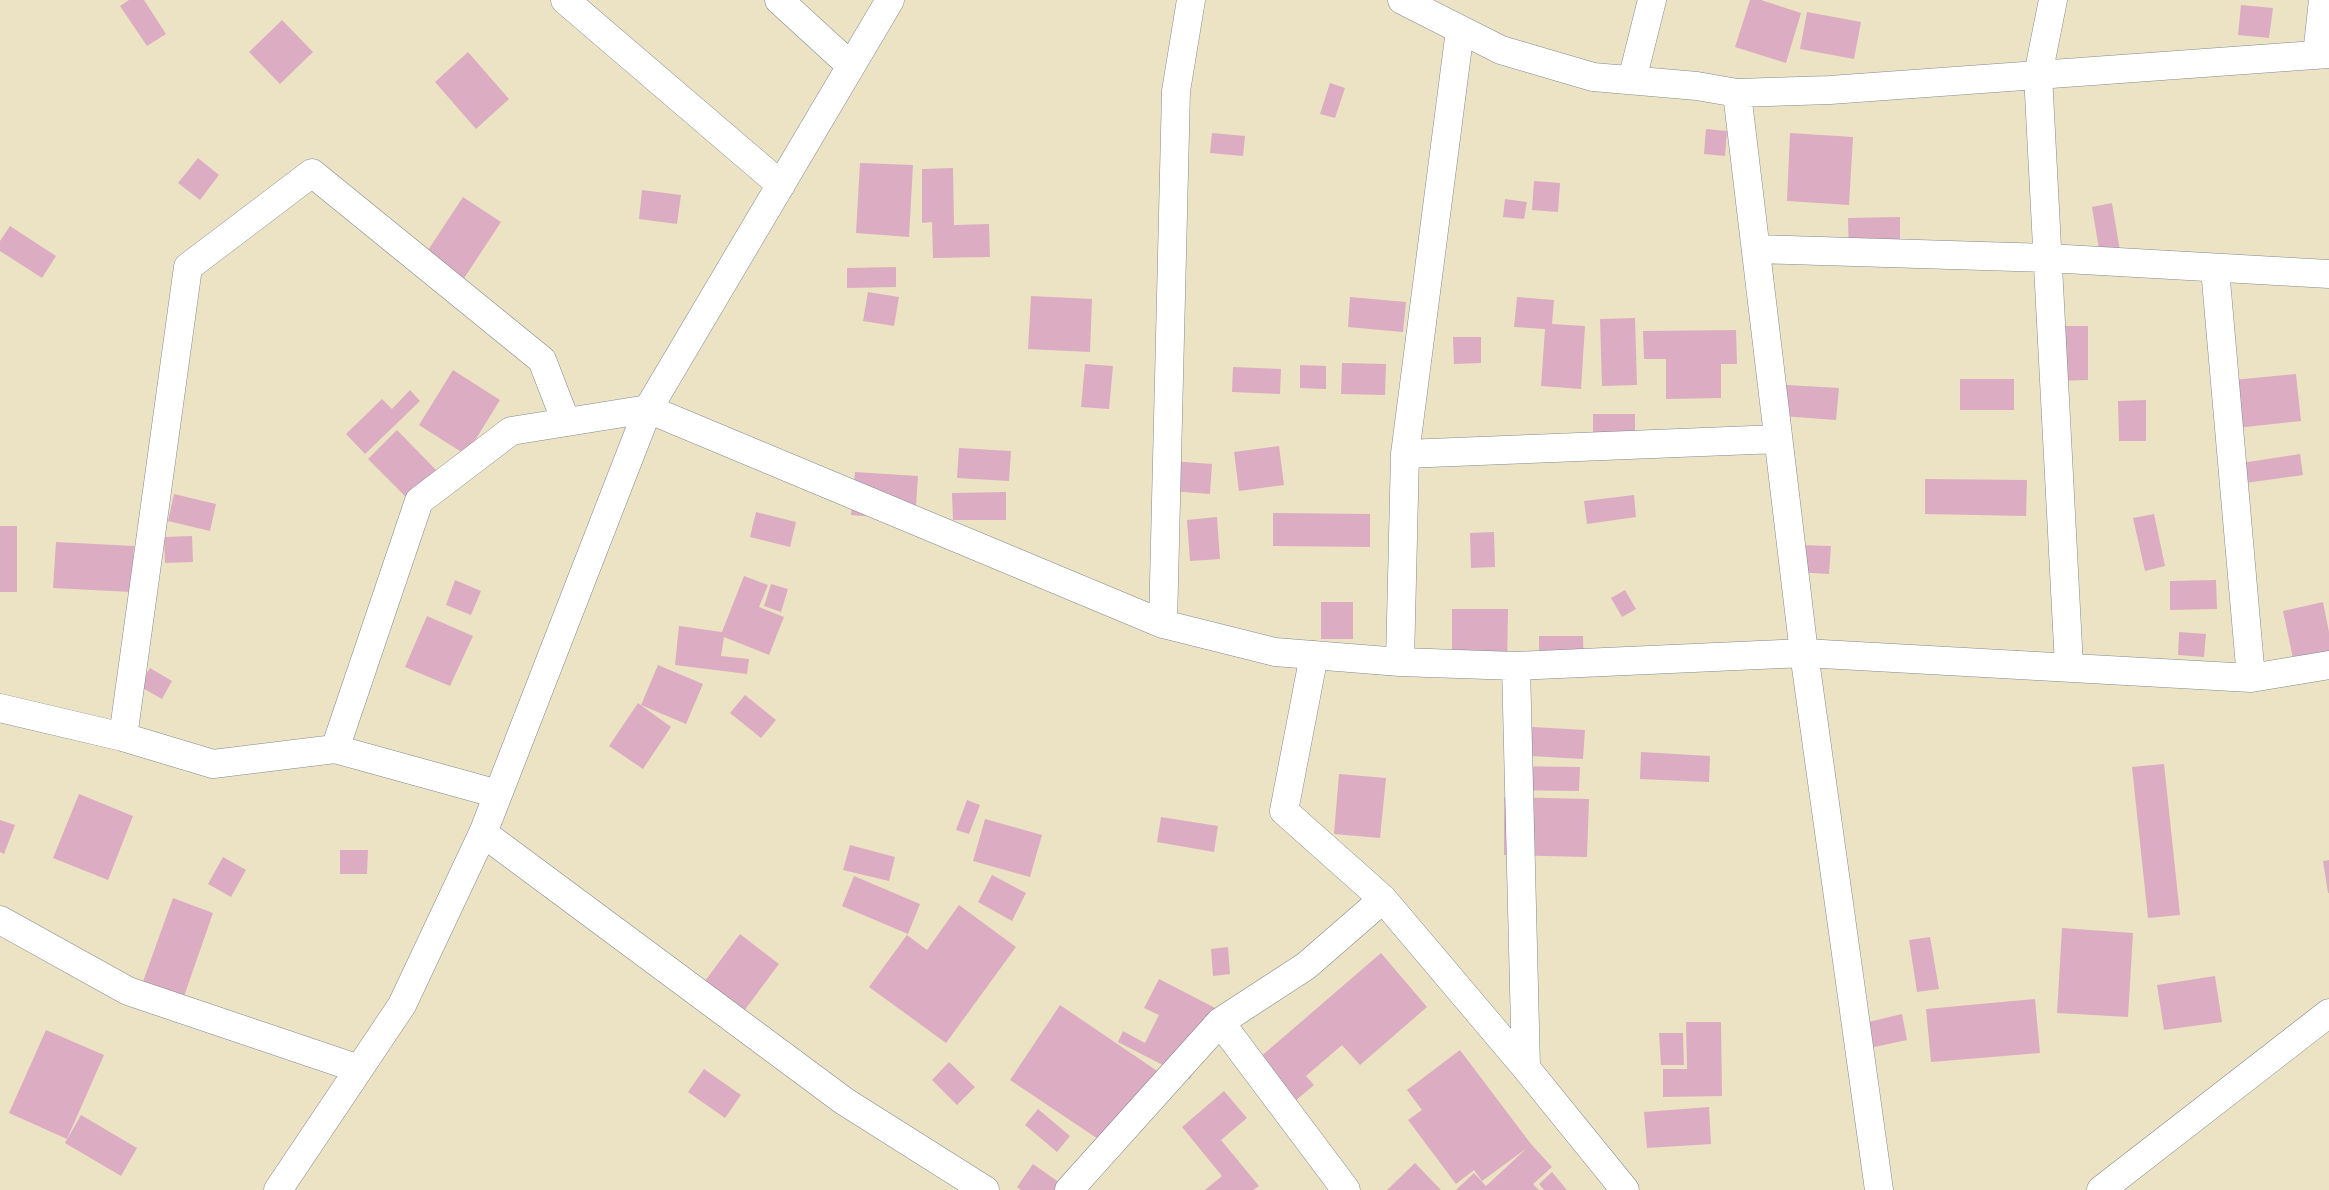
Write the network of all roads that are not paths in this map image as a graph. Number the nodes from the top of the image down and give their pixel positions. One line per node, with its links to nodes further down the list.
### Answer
1 (565, 0): 15 (street)
2 (779, 0): 11 (street)
3 (890, 0): 11 (street)
4 (1191, 0): 24 (street)
5 (1402, 0): 9 (street)
6 (1652, 0): 13 (street)
7 (2053, 0): 12 (street)
8 (2323, 0): 10 (street)
9 (1460, 30): 13 (street); 23 (street)
10 (2323, 54): 12 (street)
11 (851, 66): 15 (street)
12 (2038, 75): 14 (street); 17 (street)
13 (1632, 80): 14 (street)
14 (1737, 93): 16 (street)
15 (781, 185): 20 (street)
16 (1756, 248): 17 (street); 22 (street)
17 (2048, 258): 18 (street); 30 (street)
18 (2215, 269): 19 (street); 31 (street)
19 (2329, 274)
20 (648, 409): 21 (street); 24 (street); 35 (street)
21 (566, 422): 33 (street); 34 (street)
22 (1778, 439): 23 (street); 25 (street)
23 (1405, 454): 27 (street)
24 (1163, 624): 26 (street)
25 (1804, 653): 29 (street); 30 (street); 48 (street)
26 (1314, 655): 27 (street); 37 (street)
27 (1400, 662): 29 (street)
28 (2329, 665): 31 (street)
29 (1516, 666): 41 (street)
30 (2069, 666): 31 (street)
31 (2251, 678)
32 (0, 708): 33 (street)
33 (123, 737): 34 (street)
34 (335, 749): 35 (street)
35 (498, 794): 36 (street)
36 (483, 833): 42 (street); 44 (street)
37 (1383, 899): 40 (street); 41 (street)
38 (0, 920): 42 (street)
39 (2328, 1015): 49 (street)
40 (1220, 1022): 45 (street); 46 (street)
41 (1526, 1068): 47 (street)
42 (359, 1069): 43 (street)
43 (278, 1190)
44 (984, 1190)
45 (1068, 1190)
46 (1346, 1190)
47 (1626, 1190)
48 (1879, 1190)
49 (2101, 1190)

